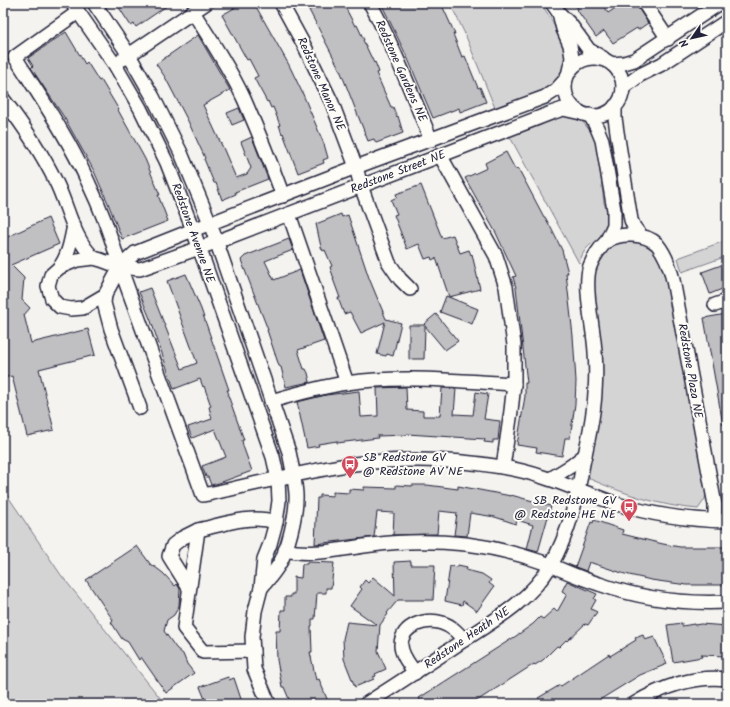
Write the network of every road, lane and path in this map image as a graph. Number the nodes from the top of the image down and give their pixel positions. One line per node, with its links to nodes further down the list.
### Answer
1 (94, 3): 12 (street, Redstone Avenue NE)
2 (206, 3): 9 (street)
3 (281, 3): 22 (street, Redstone Manor NE)
4 (370, 3): 20 (street, Redstone Gardens NE)
5 (644, 3): 11 (street)
6 (720, 3): 11 (street)
7 (75, 7): 14 (street, Redstone Avenue NE); 35 (street)
8 (555, 8): 13 (street); 15 (street)
9 (194, 12): 12 (street); 24 (street)
10 (727, 21): 16 (street)
11 (668, 39): 13 (street)
12 (129, 55): 14 (street); 26 (street, Redstone Avenue NE)
13 (608, 61): 15 (street); 16 (street)
14 (115, 65): 28 (street, Redstone Avenue NE)
15 (567, 76): 19 (street); 20 (street, Redstone Street NE)
16 (623, 88): 18 (street)
17 (3, 99): 27 (street)
18 (615, 106): 19 (street); 29 (street)
19 (585, 114): 21 (street, Redstone Street NE); 31 (street)
20 (431, 140): 22 (street, Redstone Street NE)
21 (440, 155): 23 (street, Redstone Street NE); 41 (street)
22 (356, 167): 23 (street, Redstone Manor NE); 24 (street, Redstone Street NE)
23 (362, 186): 25 (street, Redstone Street NE); 36 (street, Redstone Manor NE)
24 (283, 196): 26 (street, Redstone Street NE)
25 (289, 214): 30 (street, Redstone Street NE); 40 (street)
26 (210, 223): 28 (street, Redstone Street NE); 30 (street, Redstone Avenue NE)
27 (74, 225): 33 (street); 34 (street)
28 (193, 230): 32 (street, Redstone Avenue NE); 35 (street, Redstone Street NE)
29 (640, 235): 31 (street); 50 (street, Redstone Plaza NE)
30 (216, 242): 32 (street, Redstone Street NE); 42 (street, Redstone Avenue NE)
31 (606, 242): 44 (street)
32 (200, 248): 35 (street, Redstone Street NE); 47 (street, Redstone Avenue NE)
33 (94, 258): 34 (street); 35 (street)
34 (60, 266): 38 (street)
35 (120, 267): 37 (street); 47 (street)
36 (410, 289)
37 (105, 295): 38 (street); 39 (street)
38 (83, 308): 39 (street)
39 (111, 329): 43 (street)
40 (347, 383): 41 (street); 42 (street)
41 (514, 384): 45 (street)
42 (271, 401): 46 (street, Redstone Avenue NE)
43 (140, 408)
44 (585, 455): 48 (street); 49 (street)
45 (503, 467): 46 (street); 48 (street)
46 (294, 475): 47 (street); 53 (street, Redstone Avenue NE)
47 (278, 479): 51 (street, Redstone Avenue NE)
48 (550, 479): 49 (street)
49 (578, 489): 50 (street); 54 (street, Redstone Heath NE)
50 (721, 520)
51 (276, 522): 52 (street); 56 (street, Redstone Avenue NE)
52 (198, 530): 55 (street); 55 (street)
53 (285, 550): 54 (street); 56 (street, Redstone Avenue NE)
54 (550, 565): 57 (street); 58 (street, Redstone Heath NE)
55 (189, 588): 59 (street)
56 (261, 588): 59 (street)
57 (727, 602)
58 (464, 640): 60 (street, Redstone Heath NE); 60 (street)
59 (253, 651): 62 (street)
60 (415, 673): 63 (street, Redstone Heath NE)
61 (727, 679): 64 (street)
62 (269, 704)
63 (366, 704)
64 (634, 704)

